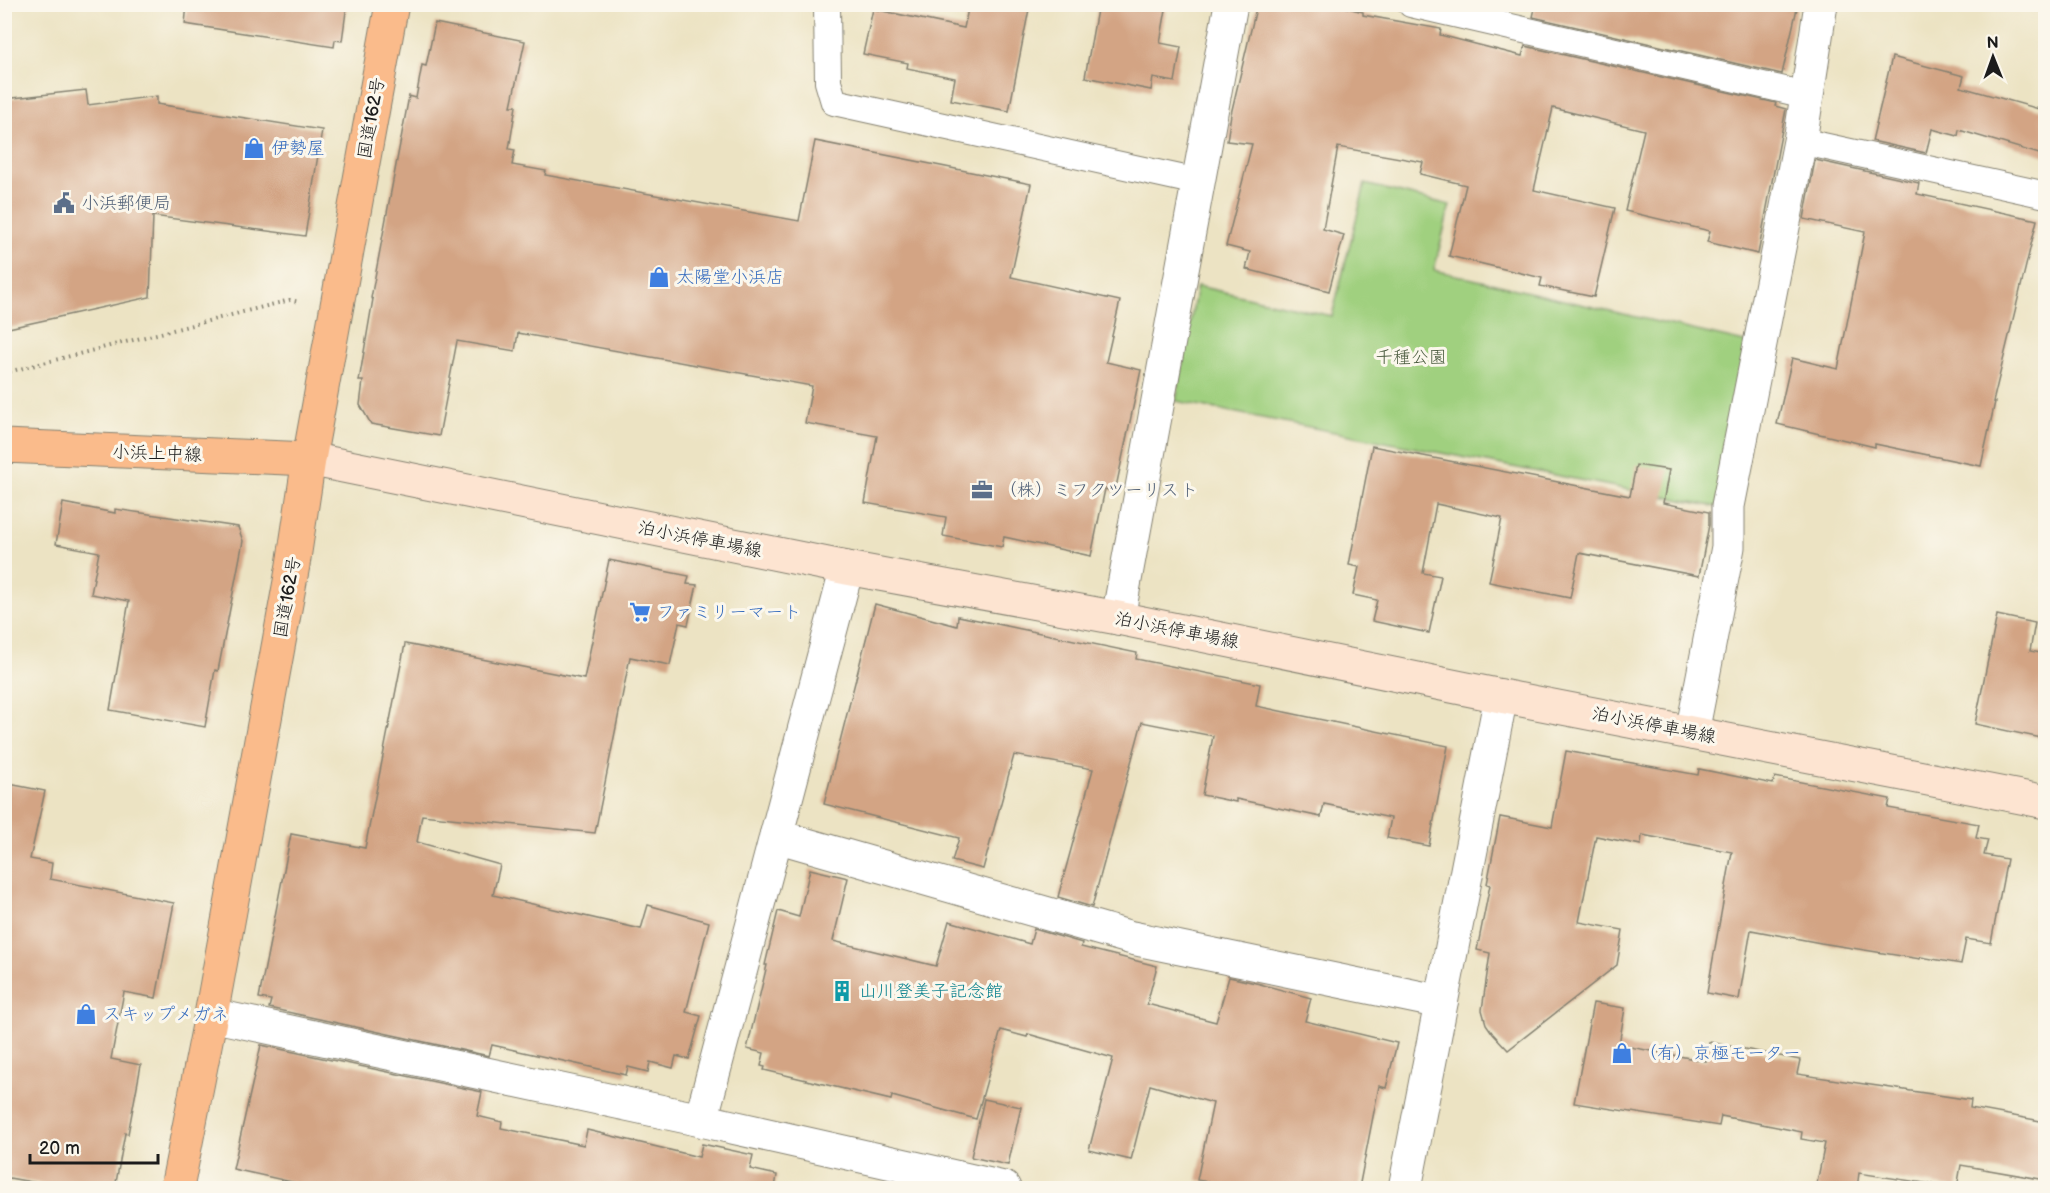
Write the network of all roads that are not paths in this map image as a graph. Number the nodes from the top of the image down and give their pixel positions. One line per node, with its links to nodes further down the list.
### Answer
1 (392, 4): 11 (main road, 国道162号)
2 (827, 4): 8 (lane)
3 (1231, 4): 8 (street)
4 (1411, 4): 6 (lane)
5 (1821, 4): 6 (street)
6 (1806, 95): 7 (street)
7 (1800, 141): 9 (lane); 15 (street)
8 (1198, 182): 13 (street)
9 (2046, 195)
10 (4, 446): 11 (main road, 小浜上中線)
11 (309, 459): 12 (main road, 泊小浜停車場線); 19 (main road, 国道162号)
12 (848, 568): 13 (main road, 泊小浜停車場線); 17 (street)
13 (1118, 618): 14 (main road, 泊小浜停車場線)
14 (1501, 696): 15 (main road, 泊小浜停車場線); 18 (street)
15 (1692, 733): 16 (main road, 泊小浜停車場線)
16 (2046, 802)
17 (776, 836): 18 (street); 20 (street)
18 (1441, 1002): 24 (street)
19 (211, 1015): 20 (street); 22 (main road, 国道162号)
20 (701, 1120): 21 (street)
21 (891, 1176): 23 (street)
22 (177, 1188)
23 (1004, 1188)
24 (1405, 1188)

